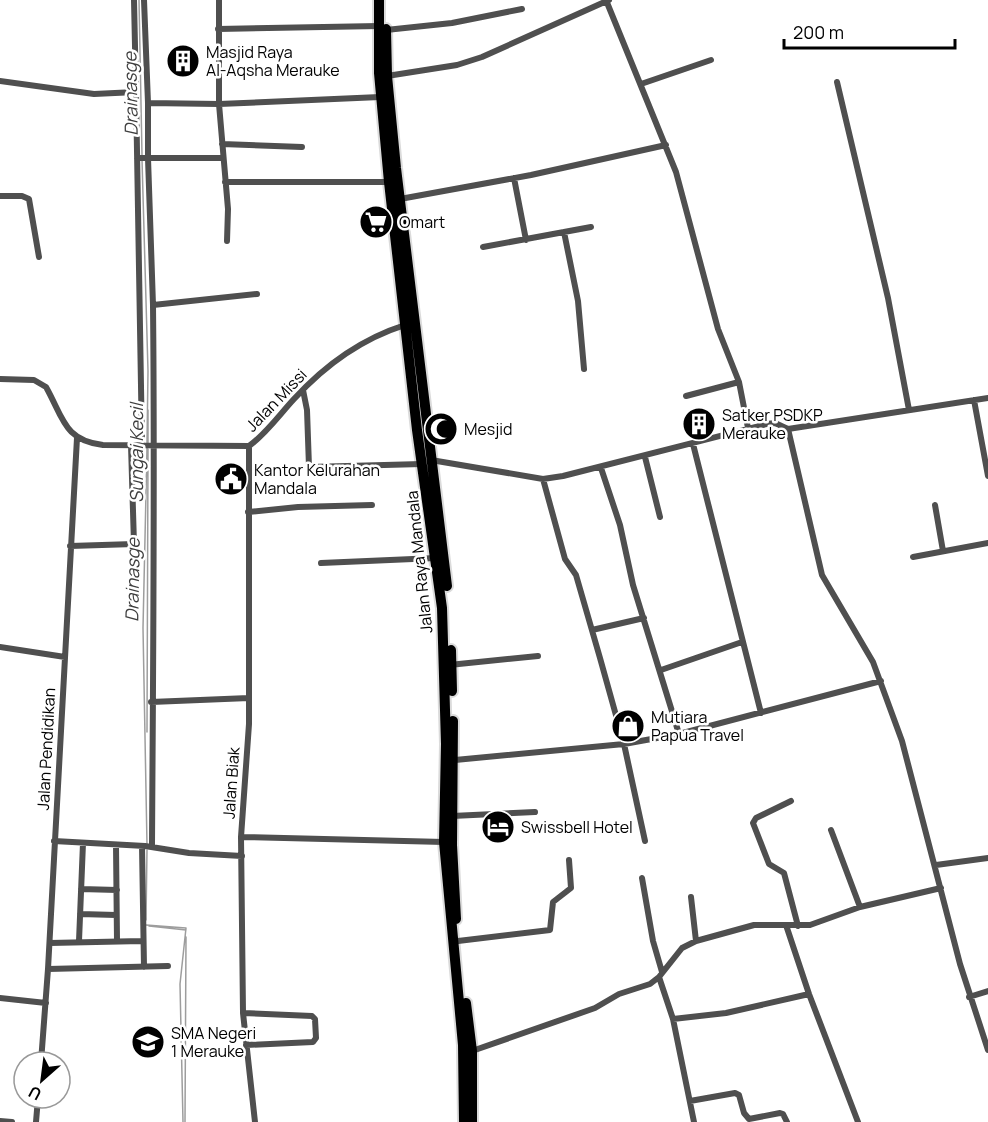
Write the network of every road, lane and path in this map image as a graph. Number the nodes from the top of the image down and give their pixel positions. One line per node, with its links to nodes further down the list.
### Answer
1 (134, 0): 15 (street)
2 (144, 0): 17 (street)
3 (219, 0): 8 (street)
4 (379, 0): 9 (highway, Jalan Raya Mandala)
5 (386, 0): 9 (highway, Jalan Raya Mandala)
6 (608, 0): 11 (street); 14 (street)
7 (522, 9): 9 (street)
8 (219, 28): 9 (street); 18 (street)
9 (383, 28): 11 (highway, Jalan Raya Mandala); 16 (highway, Jalan Raya Mandala)
10 (711, 60): 14 (street)
11 (387, 76): 24 (highway, Jalan Raya Mandala)
12 (0, 81): 15 (street)
13 (837, 82): 46 (street)
14 (641, 84): 20 (street)
15 (136, 93): 22 (street)
16 (380, 97): 18 (street); 24 (highway, Jalan Raya Mandala)
17 (148, 103): 18 (street); 22 (street)
18 (219, 104): 19 (street)
19 (222, 144): 21 (street); 23 (street)
20 (666, 145): 25 (street); 41 (street)
21 (302, 147)
22 (143, 158): 23 (street); 37 (street); 52 (street)
23 (223, 158): 26 (street)
24 (392, 168): 27 (highway, Jalan Raya Mandala); 29 (highway, Jalan Raya Mandala)
25 (514, 178): 29 (street); 32 (street)
26 (225, 182): 27 (street); 33 (street)
27 (389, 182): 38 (highway, Jalan Raya Mandala)
28 (0, 196): 35 (street)
29 (400, 199): 55 (highway, Jalan Raya Mandala)
30 (591, 227): 31 (street)
31 (564, 232): 32 (street); 39 (street)
32 (526, 240): 34 (street)
33 (227, 241)
34 (483, 247)
35 (39, 257)
36 (257, 294): 37 (street)
37 (153, 305): 52 (street)
38 (405, 325): 42 (street, Jalan Missi); 55 (highway, Jalan Raya Mandala)
39 (584, 369)
40 (0, 379): 49 (street)
41 (739, 382): 43 (street); 47 (street)
42 (303, 390): 53 (street, Jalan Missi); 55 (street)
43 (686, 396)
44 (988, 398): 45 (street)
45 (974, 400): 46 (street); 56 (street)
46 (909, 410): 48 (street)
47 (748, 428): 48 (street); 50 (street)
48 (788, 429): 78 (street)
49 (77, 438): 51 (street, Jalan Missi); 65 (street, Jalan Pendidikan)
50 (693, 444): 54 (street); 72 (street)
51 (130, 445): 52 (street, Jalan Missi); 65 (street)
52 (149, 445): 53 (street, Jalan Missi); 80 (street)
53 (249, 446): 62 (street, Jalan Biak)
54 (645, 457): 57 (street); 63 (street)
55 (426, 461): 59 (street); 68 (highway, Jalan Raya Mandala); 76 (highway, Jalan Raya Mandala)
56 (987, 464): 58 (street)
57 (601, 468): 59 (street); 70 (street)
58 (988, 477)
59 (543, 478): 71 (street)
60 (372, 505): 62 (street)
61 (935, 505): 66 (street)
62 (249, 512): 79 (street, Jalan Biak)
63 (660, 517)
64 (988, 543): 66 (street)
65 (70, 546): 75 (street, Jalan Pendidikan)
66 (943, 551): 67 (street)
67 (913, 557)
68 (436, 558): 69 (street); 76 (highway, Jalan Raya Mandala)
69 (321, 563)
70 (644, 618): 71 (street); 77 (street)
71 (592, 630): 83 (street)
72 (742, 642): 77 (street); 81 (street)
73 (0, 646): 75 (street)
74 (538, 656): 76 (street)
75 (65, 657): 90 (street, Jalan Pendidikan)
76 (448, 665): 84 (highway, Jalan Raya Mandala); 92 (highway, Jalan Raya Mandala)
77 (661, 670): 82 (street)
78 (881, 681): 81 (street); 99 (street)
79 (249, 698): 80 (street); 89 (street, Jalan Biak)
80 (151, 702): 95 (street)
81 (761, 713): 82 (street)
82 (679, 734): 83 (street)
83 (624, 744): 84 (street); 91 (street)
84 (454, 760): 87 (highway, Jalan Raya Mandala)
85 (791, 801): 109 (street)
86 (535, 812): 87 (street)
87 (452, 816): 113 (highway, Jalan Raya Mandala)
88 (831, 830): 105 (street)
89 (241, 837): 92 (street); 96 (street, Jalan Biak)
90 (54, 841): 93 (street); 115 (street, Jalan Pendidikan)
91 (645, 841)
92 (444, 842): 119 (highway, Jalan Raya Mandala)
93 (83, 843): 94 (street); 102 (street)
94 (116, 845): 95 (street); 103 (street)
95 (147, 847): 96 (street); 112 (street)
96 (242, 856): 126 (street, Jalan Biak)
97 (988, 858): 99 (street)
98 (569, 860): 113 (street)
99 (936, 865): 101 (street)
100 (642, 878): 120 (street)
101 (940, 888): 105 (street); 123 (street)
102 (81, 889): 103 (street); 106 (street)
103 (117, 890): 107 (street)
104 (691, 897): 114 (street)
105 (860, 907): 109 (street)
106 (80, 914): 107 (street); 111 (street)
107 (116, 915): 110 (street)
108 (786, 926): 109 (street); 114 (street); 122 (street)
109 (798, 926)
110 (117, 940): 111 (street); 112 (street)
111 (79, 941): 115 (street)
112 (142, 941): 117 (street)
113 (458, 941): 119 (highway, Jalan Raya Mandala)
114 (696, 942): 120 (street)
115 (50, 943): 118 (street, Jalan Pendidikan)
116 (168, 966): 117 (street)
117 (144, 967): 118 (street)
118 (48, 969): 125 (street, Jalan Pendidikan)
119 (459, 974): 131 (highway, Jalan Raya Mandala); 136 (highway, Jalan Raya Mandala)
120 (661, 974): 127 (street); 131 (street)
121 (988, 992): 123 (street)
122 (809, 994): 127 (street); 140 (street)
123 (969, 997): 130 (street)
124 (0, 998): 125 (street)
125 (46, 1003): 129 (street, Jalan Pendidikan)
126 (243, 1013): 128 (street, Jalan Biak); 128 (street)
127 (673, 1018): 132 (street)
128 (246, 1045): 135 (street, Jalan Biak)
129 (42, 1050)
130 (988, 1050)
131 (472, 1051): 137 (highway, Jalan Raya Mandala)
132 (690, 1101): 138 (street); 139 (street)
133 (0, 1121): 134 (street)
134 (12, 1122)
135 (255, 1122)
136 (464, 1122)
137 (472, 1122)
138 (694, 1122)
139 (787, 1122)
140 (858, 1122)

